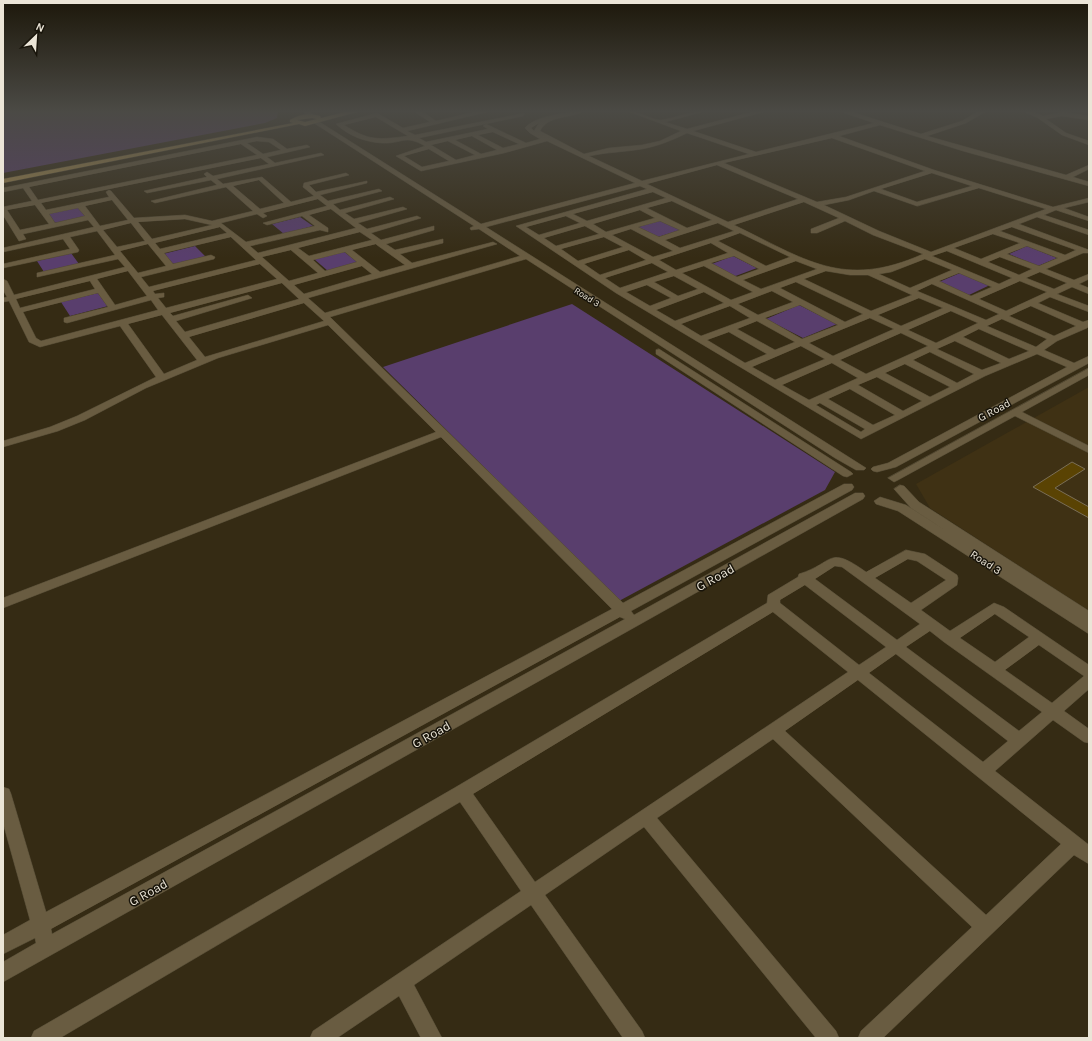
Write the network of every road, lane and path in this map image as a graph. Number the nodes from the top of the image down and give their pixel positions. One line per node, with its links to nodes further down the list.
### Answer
1 (86, 161): 27 (main road)
2 (100, 161): 32 (main road)
3 (154, 161): 21 (street)
4 (240, 161): 14 (street)
5 (268, 161): 18 (street)
6 (295, 161): 18 (street)
7 (375, 161): 84 (street, Road 3)
8 (407, 161): 15 (street)
9 (461, 161): 15 (street)
10 (591, 161): 33 (street)
11 (727, 161): 16 (street)
12 (900, 161): 23 (street)
13 (1009, 161): 28 (street)
14 (234, 162): 17 (street)
15 (455, 162)
16 (717, 163): 38 (street); 54 (street)
17 (202, 165): 25 (street); 30 (street)
18 (274, 165): 22 (street)
19 (176, 167): 25 (street)
20 (1089, 167): 28 (street)
21 (112, 168): 24 (street); 34 (street)
22 (256, 169): 30 (street); 31 (street)
23 (932, 172): 42 (street); 45 (street)
24 (117, 173)
25 (182, 173): 35 (street)
26 (346, 175): 50 (street)
27 (3, 176)
28 (1068, 177): 39 (street)
29 (123, 178): 37 (street)
30 (212, 178): 41 (street); 49 (street)
31 (260, 178): 41 (street); 57 (street)
32 (3, 180)
33 (631, 180): 38 (street); 84 (street)
34 (90, 182): 43 (street); 43 (street); 44 (street)
35 (137, 182): 37 (street); 49 (street)
36 (365, 182): 50 (street)
37 (129, 184): 44 (street)
38 (639, 184): 47 (street); 84 (street)
39 (1089, 184)
40 (24, 185): 43 (street); 46 (street); 56 (street)
41 (225, 186): 64 (street); 66 (street)
42 (978, 186): 45 (street); 62 (street)
43 (60, 188): 56 (street)
44 (106, 188): 51 (street)
45 (874, 189): 58 (street)
46 (3, 190)
47 (651, 190): 53 (street); 69 (street)
48 (379, 191): 60 (street)
49 (146, 192): 64 (street)
50 (317, 196): 57 (street); 60 (street)
51 (114, 198): 59 (street); 76 (street)
52 (390, 199): 60 (street)
53 (671, 199): 61 (street); 77 (street)
54 (805, 199): 58 (street); 85 (street)
55 (1089, 200): 62 (street)
56 (37, 202): 63 (street); 67 (street)
57 (289, 204): 66 (street)
58 (818, 204): 74 (street)
59 (80, 205): 67 (street); 71 (street)
60 (332, 207): 68 (street); 79 (street)
61 (642, 208): 73 (street); 81 (street)
62 (1055, 208): 70 (street); 75 (street)
63 (3, 209): 95 (street)
64 (163, 209): 76 (street); 80 (street)
65 (403, 209): 79 (street)
66 (258, 212): 78 (street); 80 (street)
67 (44, 213): 83 (street)
68 (303, 214): 78 (street); 86 (street)
69 (567, 214): 81 (street); 102 (street)
70 (1037, 215): 82 (street); 96 (street)
71 (90, 217): 83 (street); 89 (street)
72 (418, 218): 90 (street)
73 (661, 218): 87 (street); 91 (street)
74 (845, 218): 92 (street); 127 (street)
75 (1089, 219)
76 (134, 221): 89 (street); 106 (street)
77 (717, 221): 85 (street); 91 (street)
78 (269, 222): 100 (street)
79 (352, 222): 90 (street)
80 (219, 223): 97 (street); 106 (street)
81 (585, 224): 98 (street); 102 (street)
82 (1012, 224): 93 (street); 121 (street)
83 (53, 225): 95 (street)
84 (470, 225): 110 (street, Road 3); 129 (street, Road 3)
85 (726, 225): 94 (street)
86 (321, 227): 100 (street); 101 (street)
87 (632, 227): 98 (street); 103 (street)
88 (431, 228): 107 (street)
89 (98, 229): 99 (street); 123 (street)
90 (364, 230): 101 (street); 107 (street)
91 (687, 231): 103 (street)
92 (814, 231)
93 (993, 231): 109 (street); 115 (street)
94 (740, 232): 105 (street); 130 (street)
95 (18, 233): 111 (street)
96 (1089, 233)
97 (233, 234): 108 (street); 112 (street)
98 (605, 235): 114 (street); 117 (street)
99 (65, 236): 111 (street); 119 (street)
100 (282, 236): 112 (street)
101 (334, 236): 113 (street)
102 (537, 238): 117 (street)
103 (658, 240): 120 (street)
104 (440, 241): 124 (street)
105 (712, 241): 120 (street); 125 (street)
106 (149, 242): 122 (street); 123 (street)
107 (378, 242): 116 (street); 124 (street)
108 (198, 243): 122 (street); 128 (street)
109 (1027, 243): 126 (street); 131 (street)
110 (493, 244): 129 (street, Road 3); 142 (street)
111 (25, 245): 118 (street)
112 (245, 245): 134 (street)
113 (293, 247): 132 (street); 134 (street)
114 (629, 248): 135 (street); 140 (street)
115 (946, 248): 127 (street); 136 (street)
116 (346, 249): 132 (street); 137 (street)
117 (554, 249): 140 (street)
118 (3, 250)
119 (75, 250): 133 (street); 139 (street)
120 (680, 251): 135 (street)
121 (1086, 251): 131 (street)
122 (159, 252): 143 (street)
123 (117, 253): 139 (street); 144 (street)
124 (394, 253): 142 (street)
125 (735, 253): 138 (street); 145 (street)
126 (1001, 254): 136 (street); 147 (street)
127 (928, 255): 149 (street); 152 (street)
128 (211, 257): 143 (street); 148 (street)
129 (522, 258): 199 (street); 241 (street, Road 3); 244 (street, Road 3)
130 (796, 258): 145 (street); 146 (street)
131 (1066, 258): 147 (street)
132 (308, 259): 151 (street)
133 (31, 260): 141 (street); 153 (street)
134 (263, 261): 148 (street); 163 (street); 178 (street)
135 (652, 261): 150 (street); 158 (street)
136 (980, 262): 159 (street)
137 (363, 263): 151 (street); 155 (street)
138 (704, 263): 150 (street); 161 (street)
139 (85, 264): 153 (street)
140 (576, 264): 158 (street)
141 (3, 266)
142 (412, 266): 155 (street)
143 (171, 267): 154 (street)
144 (130, 268): 154 (street); 157 (street)
145 (765, 269): 161 (street)
146 (824, 269): 152 (street); 160 (street)
147 (1040, 269): 159 (street); 166 (street)
148 (224, 270): 178 (street)
149 (959, 270): 162 (street); 167 (street)
150 (674, 273): 164 (street); 170 (street)
151 (324, 274): 163 (street)
152 (872, 274): 172 (street)
153 (40, 275): 169 (street)
154 (136, 276): 178 (street)
155 (379, 276): 182 (street)
156 (1089, 276): 166 (street)
157 (92, 278): 169 (street); 171 (street)
158 (598, 278): 174 (street)
159 (1020, 278): 167 (street); 177 (street)
160 (797, 279): 168 (street); 196 (street)
161 (735, 280): 176 (street)
162 (931, 281): 172 (street); 184 (street)
163 (285, 282): 173 (street); 182 (street)
164 (648, 282): 174 (street); 183 (street)
165 (3, 283): 181 (street)
166 (1074, 284): 175 (street); 177 (street)
167 (999, 287): 184 (street)
168 (773, 288): 176 (street); 185 (street)
169 (48, 289): 181 (street)
170 (705, 289): 183 (street); 186 (street)
171 (100, 290): 188 (street); 192 (street)
172 (909, 290): 179 (street)
173 (242, 291): 180 (street); 194 (street)
174 (619, 291): 190 (street)
175 (1089, 291)
176 (760, 292): 186 (street)
177 (1053, 293): 187 (street); 191 (street)
178 (150, 294): 188 (street); 194 (street)
179 (918, 295): 189 (street); 196 (street)
180 (248, 298): 195 (street); 200 (street)
181 (7, 299): 193 (street)
182 (304, 299): 195 (street); 199 (street)
183 (678, 299): 190 (street)
184 (971, 299): 197 (street)
185 (800, 302): 198 (street); 203 (street)
186 (730, 303): 198 (street); 202 (street)
187 (1031, 304): 197 (street); 205 (street)
188 (113, 308): 192 (street)
189 (951, 308): 204 (street); 207 (street)
190 (650, 309): 202 (street)
191 (1089, 309)
192 (62, 310): 193 (street); 208 (street)
193 (18, 311): 208 (street)
194 (164, 312): 200 (street); 201 (street)
195 (262, 313): 209 (street)
196 (870, 314): 203 (street); 207 (street)
197 (1004, 315): 204 (street); 211 (street)
198 (757, 318): 206 (street); 213 (street)
199 (326, 319): 220 (street); 238 (street)
200 (170, 320): 209 (street)
201 (123, 323): 208 (street); 227 (street)
202 (674, 324): 212 (street)
203 (845, 325): 213 (street)
204 (982, 325): 210 (street); 215 (street)
205 (1086, 325): 211 (street)
206 (730, 329): 212 (street); 216 (street)
207 (901, 330): 214 (street); 218 (street)
208 (77, 335)
209 (183, 336): 220 (street)
210 (955, 337): 214 (street); 221 (street)
211 (1054, 339): 215 (street)
212 (702, 340): 222 (street)
213 (801, 343): 216 (street); 218 (street)
214 (933, 348): 219 (street); 226 (street)
215 (1036, 351): 221 (street); 223 (street)
216 (774, 354): 222 (street)
217 (1089, 359): 223 (street, G Road)
218 (832, 360): 228 (street); 229 (street)
219 (905, 360): 225 (street); 231 (street)
220 (203, 361): 227 (street)
221 (1009, 363): 226 (street)
222 (745, 366): 229 (street)
223 (1074, 367): 242 (street, G Road)
224 (1089, 371): 235 (street, G Road)
225 (878, 373): 228 (street); 233 (street)
226 (982, 374): 231 (street)
227 (162, 378): 239 (street)
228 (866, 378): 230 (street)
229 (775, 384): 234 (street)
230 (850, 385): 232 (street); 236 (street)
231 (958, 388): 233 (street)
232 (821, 399): 234 (street); 237 (street)
233 (930, 401): 236 (street)
234 (808, 404): 237 (street)
235 (1015, 412): 240 (street); 243 (street, G Road)
236 (903, 416): 237 (street)
237 (873, 429)
238 (443, 433): 249 (street); 251 (street)
239 (3, 444)
240 (1089, 450)
241 (860, 468): 242 (street); 244 (street)
242 (877, 469): 243 (street)
243 (894, 478): 245 (street, Road 3)
244 (851, 486): 246 (street, Road 3); 251 (street, G Road); 254 (street, G Road)
245 (900, 489): 246 (street); 253 (street, Road 3)
246 (880, 501): 256 (street, Road 3)
247 (804, 577): 248 (street); 250 (street); 259 (street)
248 (866, 578): 252 (street); 252 (street)
249 (3, 603)
250 (774, 605): 262 (street); 269 (street)
251 (621, 610): 254 (street); 275 (street, G Road)
252 (911, 610): 255 (street)
253 (1089, 618)
254 (634, 622): 278 (street, G Road)
255 (930, 624): 258 (street); 259 (street)
256 (1089, 629)
257 (1039, 637): 258 (street); 260 (street); 261 (street)
258 (949, 638): 260 (street)
259 (896, 647): 262 (street); 267 (street)
260 (995, 670): 264 (street)
261 (1089, 672)
262 (859, 673): 265 (street); 268 (street)
263 (1089, 680): 264 (street)
264 (1053, 712): 266 (street); 267 (street)
265 (774, 730): 271 (street); 276 (street)
266 (1089, 737)
267 (1019, 740): 268 (street)
268 (983, 772): 272 (street)
269 (462, 792): 274 (street); 281 (street)
270 (3, 794): 275 (street)
271 (646, 817): 274 (street); 285 (street)
272 (1074, 844): 273 (street); 276 (street)
273 (1089, 856)
274 (533, 893): 280 (street); 284 (street)
275 (40, 925): 277 (street, G Road); 278 (street)
276 (985, 927): 286 (street)
277 (3, 945)
278 (47, 948): 279 (street, G Road)
279 (3, 972)
280 (402, 983): 282 (street); 283 (street)
281 (41, 1038)
282 (320, 1038)
283 (432, 1038)
284 (635, 1038)
285 (829, 1038)
286 (868, 1038)

